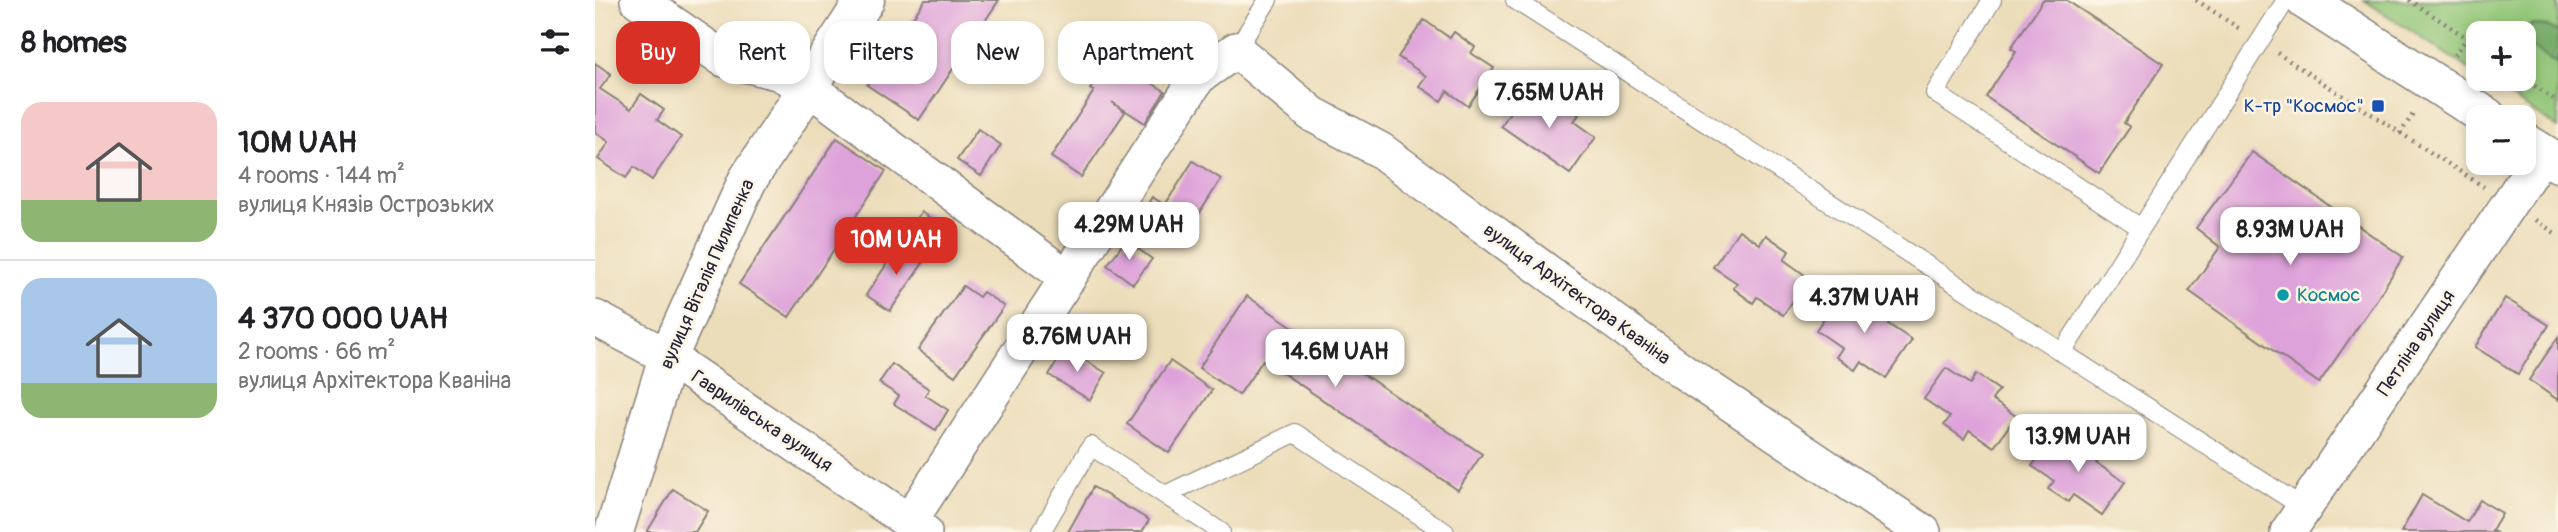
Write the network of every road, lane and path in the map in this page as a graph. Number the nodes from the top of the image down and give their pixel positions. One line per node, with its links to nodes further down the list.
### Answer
1 (638, 0): 13 (street)
2 (865, 0): 13 (street, вулиця Віталія Пилипенка)
3 (1268, 0): 12 (lane)
4 (1515, 0): 23 (lane)
5 (1992, 0): 19 (lane)
6 (2196, 0): 11 (path)
7 (2285, 0): 11 (lane)
8 (2305, 0): 16 (street)
9 (2409, 0): 10 (path)
10 (2466, 37)
11 (2259, 41): 18 (path); 19 (lane)
12 (1236, 50): 21 (street); 32 (street, вулиця Архітектора Кваніна)
13 (808, 87): 21 (street); 24 (street, вулиця Віталія Пилипенка)
14 (2536, 87): 15 (path)
15 (2558, 102)
16 (2468, 105)
17 (2541, 152): 18 (street, Петліна вулиця)
18 (2509, 203): 20 (path); 26 (street, Петліна вулиця)
19 (2141, 228): 23 (lane)
20 (2558, 235)
21 (1068, 278): 27 (street)
22 (595, 318): 24 (street, Гаврилівська вулиця)
23 (2062, 353): 26 (lane)
24 (668, 357): 27 (street, Гаврилівська вулиця); 28 (street, вулиця Віталія Пилипенка)
25 (1165, 495): 29 (lane); 30 (lane); 31 (lane)
26 (2296, 520)
27 (916, 527)
28 (614, 532)
29 (1041, 532)
30 (1221, 532)
31 (1445, 532)
32 (1923, 532)

